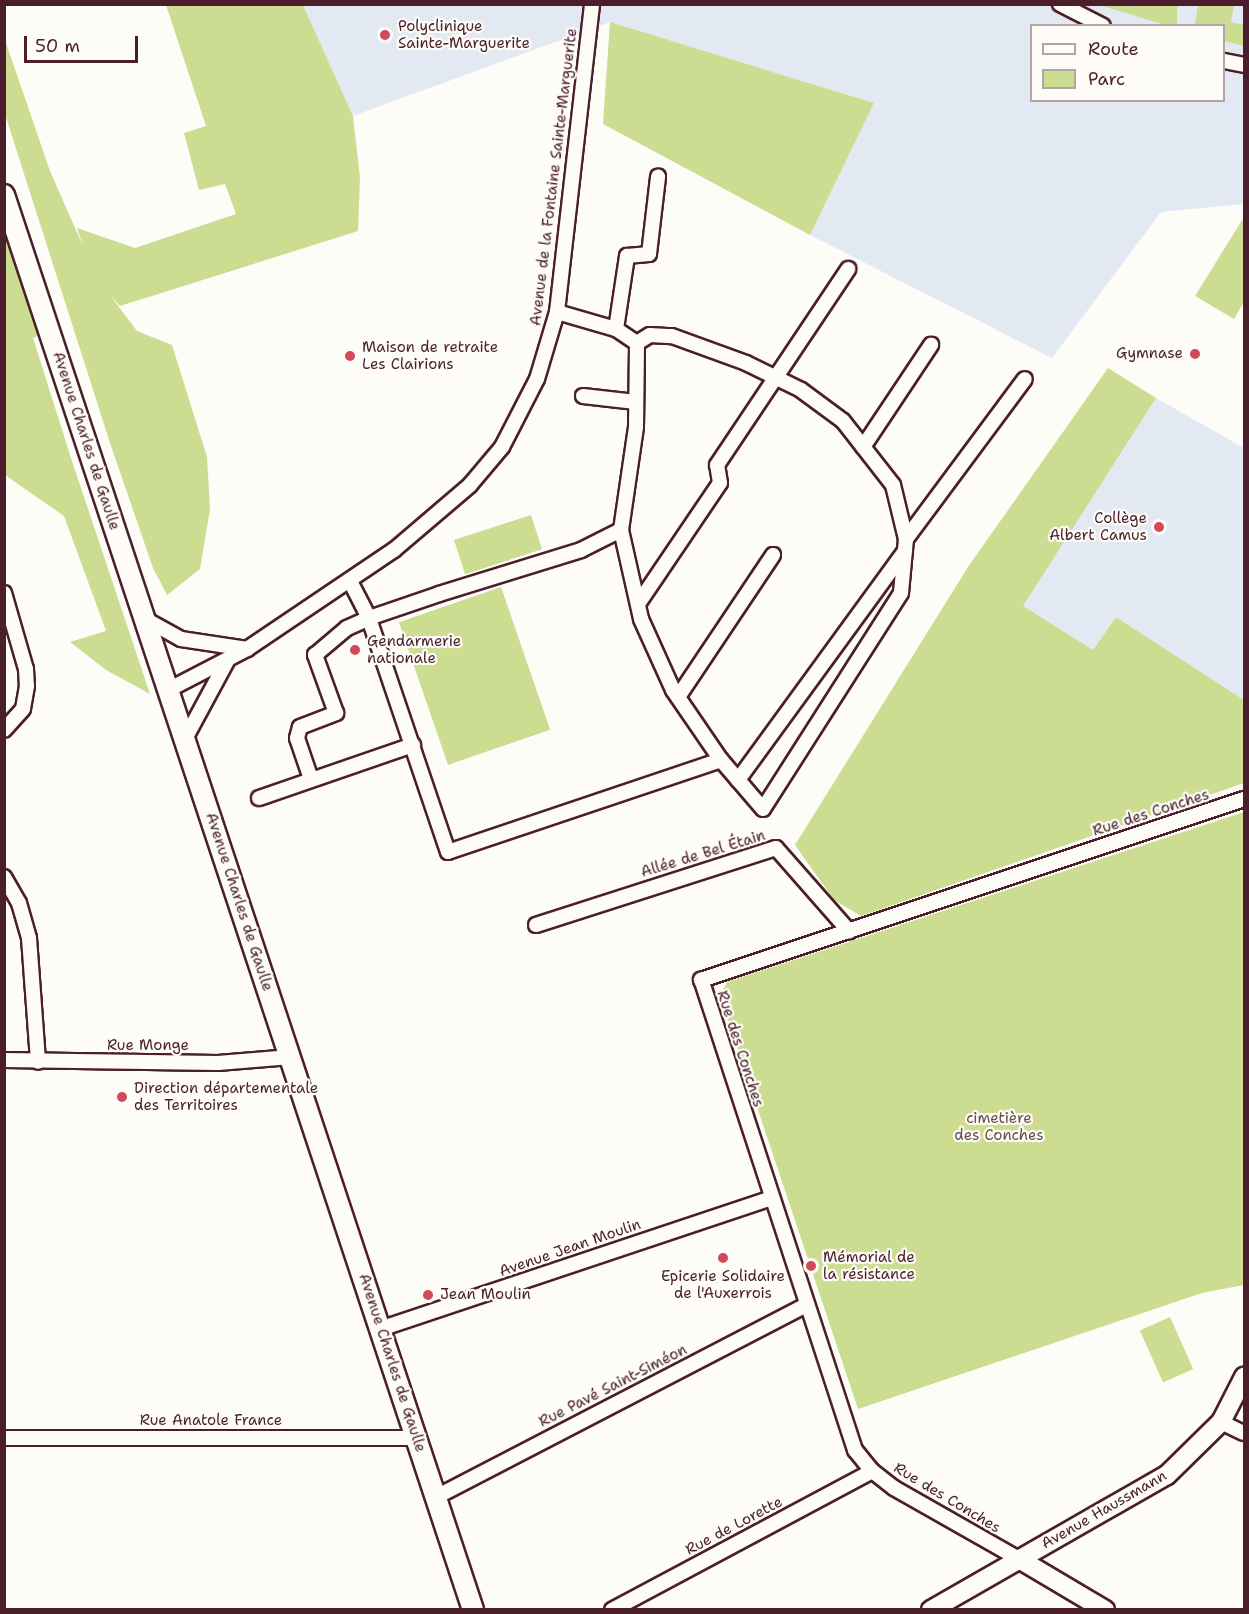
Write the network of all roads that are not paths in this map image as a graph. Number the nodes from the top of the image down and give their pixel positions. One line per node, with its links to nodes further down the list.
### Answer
1 (592, 4): 9 (street, Avenue de la Fontaine Sainte-Marguerite)
2 (1060, 4): 3 (street)
3 (1099, 24)
4 (1225, 60): 5 (street)
5 (1245, 65)
6 (658, 177): 10 (street)
7 (4, 195): 25 (main road, Avenue Charles de Gaulle)
8 (848, 268): 13 (street)
9 (556, 312): 10 (street); 21 (street, Avenue de la Fontaine Sainte-Marguerite)
10 (616, 329): 11 (street)
11 (638, 343): 13 (street); 16 (street)
12 (931, 345): 17 (street)
13 (773, 376): 17 (street); 23 (street)
14 (1025, 379): 19 (street)
15 (583, 396): 16 (street)
16 (636, 402): 18 (street)
17 (863, 447): 19 (street)
18 (621, 530): 23 (street); 24 (street)
19 (905, 545): 35 (street); 35 (street)
20 (773, 555): 29 (street)
21 (350, 581): 24 (street); 26 (street, Avenue de la Fontaine Sainte-Marguerite)
22 (4, 593): 30 (street)
23 (638, 604): 29 (street)
24 (369, 618): 32 (street); 34 (street)
25 (145, 620): 26 (street); 28 (main road, Avenue Charles de Gaulle)
26 (247, 650): 27 (street, Avenue de la Fontaine Sainte-Marguerite)
27 (227, 661): 28 (street, Avenue de la Fontaine Sainte-Marguerite); 31 (street)
28 (168, 690): 31 (main road, Avenue Charles de Gaulle)
29 (678, 697): 33 (street)
30 (4, 729)
31 (185, 739): 41 (main road, Avenue Charles de Gaulle)
32 (413, 745): 33 (street); 34 (street)
33 (721, 760): 35 (street)
34 (311, 779): 36 (street)
35 (738, 780)
36 (259, 798)
37 (1245, 799): 40 (street, Rue des Conches)
38 (4, 877): 43 (street)
39 (536, 925): 40 (street, Allée de Bel Étain)
40 (849, 931): 44 (street, Rue des Conches)
41 (291, 1057): 43 (street, Rue Monge); 46 (main road, Avenue Charles de Gaulle)
42 (4, 1060): 43 (street, Rue Monge)
43 (38, 1062)
44 (771, 1198): 45 (street, Rue des Conches); 46 (street, Avenue Jean Moulin)
45 (806, 1306): 52 (street, Rue des Conches); 53 (street, Rue Pavé Saint-Siméon)
46 (380, 1329): 51 (main road, Avenue Charles de Gaulle)
47 (1245, 1377): 48 (street, Avenue Haussmann)
48 (1221, 1422): 49 (street); 54 (street, Avenue Haussmann)
49 (1245, 1433)
50 (4, 1438): 51 (street, Rue Anatole France)
51 (417, 1438): 53 (main road, Avenue Charles de Gaulle)
52 (872, 1471): 54 (street, Rue des Conches); 56 (street, Rue de Lorette)
53 (436, 1497): 55 (main road, Avenue Charles de Gaulle)
54 (1019, 1559): 57 (street, Avenue Haussmann); 58 (street)
55 (473, 1610)
56 (612, 1610)
57 (931, 1610)
58 (1106, 1610)

